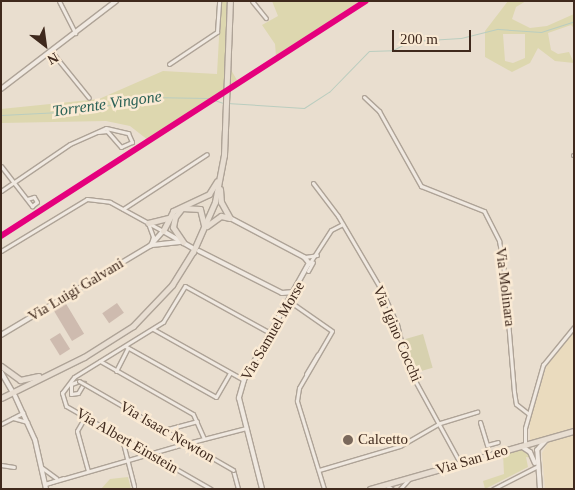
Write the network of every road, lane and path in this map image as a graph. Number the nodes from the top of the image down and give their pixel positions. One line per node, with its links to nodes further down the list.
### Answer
1 (59, 1): 7 (street)
2 (116, 1): 7 (street)
3 (219, 1): 9 (street)
4 (230, 1): 17 (main road)
5 (252, 1): 6 (street)
6 (266, 18)
7 (75, 32): 8 (street)
8 (52, 51): 11 (street); 13 (street)
9 (169, 64)
10 (1, 82): 11 (street)
11 (3, 88)
12 (364, 97): 61 (street, Via Molinara)
13 (89, 98)
14 (98, 132): 14 (street); 19 (street)
15 (207, 154): 23 (street)
16 (1, 166): 19 (street)
17 (220, 177): 24 (main road); 25 (main road); 29 (main road)
18 (313, 182): 27 (street, Via Igino Cocchi)
19 (13, 184): 20 (street); 21 (street)
20 (1, 192)
21 (27, 199)
22 (182, 208): 28 (main road); 29 (main road); 30 (main road)
23 (123, 209): 26 (street); 34 (street)
24 (168, 217): 26 (main road); 28 (main road)
25 (230, 218): 29 (main road); 37 (street)
26 (148, 223): 28 (street); 31 (street)
27 (343, 224): 35 (street); 67 (street, Via Igino Cocchi)
28 (163, 230): 30 (street); 31 (street, Via Luigi Galvani)
29 (204, 230): 49 (main road)
30 (183, 242): 31 (street, Via Luigi Galvani); 32 (street)
31 (150, 246): 45 (street, Via Luigi Galvani)
32 (193, 248)
33 (199, 251): 39 (street)
34 (1, 252)
35 (317, 255): 36 (street); 37 (street)
36 (314, 259): 37 (street); 38 (street)
37 (307, 261): 38 (street, Via Samuel Morse)
38 (308, 270): 39 (street, Via Samuel Morse)
39 (289, 298): 44 (street, Via Samuel Morse); 91 (street)
40 (163, 322): 42 (street); 43 (street); 44 (street)
41 (574, 327): 61 (street)
42 (152, 329): 43 (street); 46 (street)
43 (158, 332): 52 (street)
44 (271, 334): 53 (street, Via Samuel Morse)
45 (1, 335)
46 (126, 347): 47 (street); 50 (street); 52 (street)
47 (100, 361): 50 (street); 63 (street, Via Albert Einstein)
48 (1, 366): 49 (main road)
49 (56, 371): 57 (main road)
50 (116, 371): 64 (street)
51 (1, 372): 55 (street)
52 (230, 373): 53 (street)
53 (244, 380): 70 (street, Via Samuel Morse)
54 (83, 385): 71 (street, Via Isaac Newton, bridge)
55 (12, 391)
56 (15, 396): 58 (street)
57 (1, 398)
58 (19, 404): 60 (street); 62 (street)
59 (477, 412): 67 (street)
60 (23, 413): 62 (street); 65 (street)
61 (529, 414): 81 (street)
62 (16, 416): 65 (street); 68 (street)
63 (85, 417): 74 (street, Via Albert Einstein); 92 (street)
64 (197, 421): 69 (street); 76 (street)
65 (27, 422): 90 (street)
66 (480, 422): 78 (street)
67 (440, 423): 86 (street, Via Igino Cocchi); 91 (street)
68 (1, 424)
69 (175, 427): 71 (street); 73 (street)
70 (246, 428): 76 (street); 103 (street, Via Samuel Morse)
71 (164, 430): 73 (street, Via Isaac Newton, bridge)
72 (574, 431): 75 (main road, Via San Leo)
73 (173, 435): 102 (street, Via Isaac Newton, bridge)
74 (122, 438): 84 (street, Via Albert Einstein); 85 (street)
75 (550, 438): 79 (main road, Via San Leo); 82 (street)
76 (204, 439): 77 (street)
77 (192, 442)
78 (498, 442)
79 (533, 443): 81 (main road, Via San Leo); 82 (street); 83 (street)
80 (184, 444): 84 (street)
81 (523, 445): 83 (street); 86 (main road, Via San Leo)
82 (537, 450): 88 (street)
83 (530, 452): 88 (street)
84 (150, 454): 85 (street); 101 (street, Via Albert Einstein)
85 (127, 460): 92 (street); 98 (street)
86 (460, 463): 93 (main road, Via San Leo)
87 (1, 465): 89 (street)
88 (536, 465): 107 (street); 108 (street)
89 (14, 467)
90 (41, 468): 94 (street); 97 (street)
91 (319, 470): 99 (street)
92 (88, 471): 94 (street)
93 (411, 477): 95 (main road, Via San Leo); 106 (street)
94 (58, 479): 97 (street); 100 (street)
95 (395, 482): 96 (main road, Via San Leo); 105 (street); 106 (street)
96 (385, 484): 104 (main road, Via San Leo); 105 (street)
97 (45, 486)
98 (134, 486)
99 (324, 488)
100 (53, 489)
101 (212, 489)
102 (238, 489)
103 (262, 489)
104 (370, 489)
105 (393, 489)
106 (400, 489)
107 (493, 489)
108 (540, 489)

